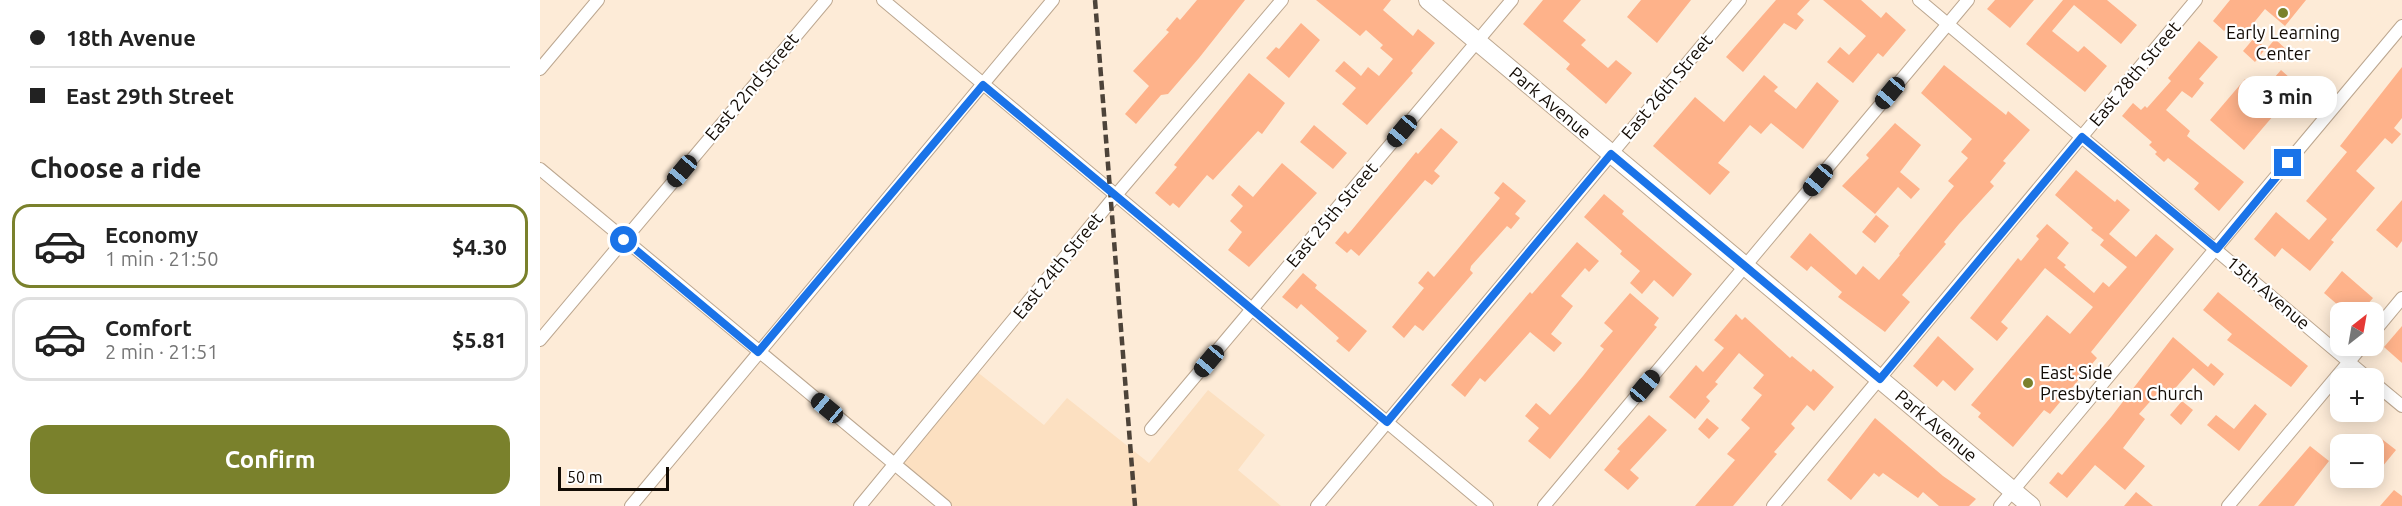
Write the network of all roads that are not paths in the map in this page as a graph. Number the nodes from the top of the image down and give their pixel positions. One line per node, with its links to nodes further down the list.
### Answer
1 (598, 0): 15 (street)
2 (826, 0): 21 (street, East 22nd Street)
3 (883, 0): 16 (street)
4 (1053, 0): 16 (street)
5 (1282, 0): 20 (street, East 24th Street)
6 (1428, 0): 14 (street, Park Avenue)
7 (1512, 0): 14 (street, East 25th Street)
8 (1740, 0): 18 (street, East 26th Street)
9 (1919, 0): 12 (street, 15th Avenue)
10 (1968, 0): 12 (street)
11 (2196, 0): 17 (street, East 28th Street)
12 (1948, 24): 17 (street, 15th Avenue); 23 (street)
13 (2402, 26): 22 (street)
14 (1477, 41): 18 (street, Park Avenue); 25 (street, East 25th Street)
15 (540, 69)
16 (983, 85): 20 (street); 28 (street)
17 (2082, 137): 22 (street, 15th Avenue); 32 (street, East 28th Street)
18 (1611, 154): 23 (street, Park Avenue); 35 (street, East 26th Street)
19 (540, 169): 21 (street)
20 (1116, 196): 25 (street); 37 (street, East 24th Street)
21 (624, 240): 27 (street, East 22nd Street); 28 (street)
22 (2217, 249): 30 (street, 15th Avenue); 38 (street)
23 (1745, 266): 32 (street, Park Avenue); 44 (street)
24 (2402, 298): 26 (street)
25 (1253, 309): 35 (street); 36 (street, East 25th Street)
26 (2384, 320)
27 (540, 340)
28 (758, 352): 37 (street); 39 (street)
29 (2354, 356): 30 (street)
30 (2349, 362): 31 (street, 15th Avenue); 48 (street)
31 (2356, 368)
32 (1880, 379): 38 (street, Park Avenue); 45 (street, East 28th Street)
33 (2384, 391): 34 (street)
34 (2402, 406)
35 (1387, 422): 42 (street, East 26th Street); 43 (street)
36 (1151, 429)
37 (895, 465): 40 (street, East 24th Street); 41 (street)
38 (2013, 491): 46 (street); 47 (street, Park Avenue)
39 (631, 506)
40 (860, 506)
41 (945, 506)
42 (1317, 506)
43 (1487, 506)
44 (1544, 506)
45 (1773, 506)
46 (2000, 506)
47 (2031, 506)
48 (2228, 506)

